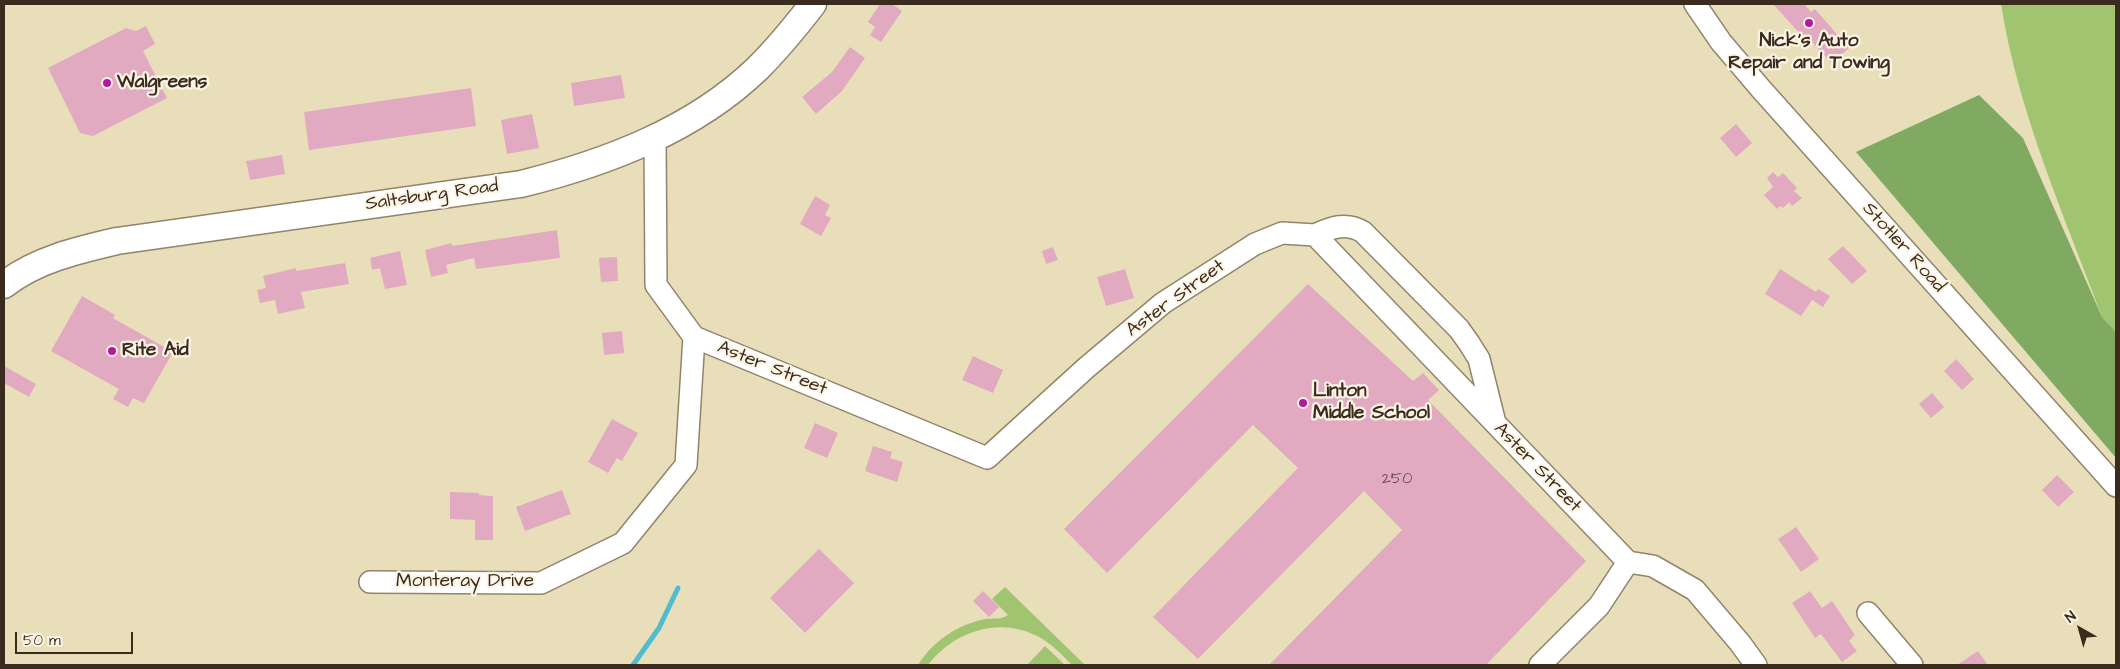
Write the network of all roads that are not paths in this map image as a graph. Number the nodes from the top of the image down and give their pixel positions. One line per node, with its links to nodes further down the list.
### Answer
1 (813, 4): 3 (main road, Saltsburg Road)
2 (1695, 4): 8 (street, Stotler Road)
3 (656, 137): 5 (main road, Saltsburg Road); 6 (street, Aster Street)
4 (1315, 236): 6 (street, Aster Street); 7 (street, Aster Street); 7 (street)
5 (4, 286)
6 (694, 337): 10 (street, Monteray Drive)
7 (1495, 424): 9 (street, Aster Street)
8 (2116, 486)
9 (1628, 562): 12 (street); 13 (street)
10 (370, 582)
11 (1868, 613): 14 (street)
12 (1540, 665)
13 (1756, 665)
14 (1912, 665)

